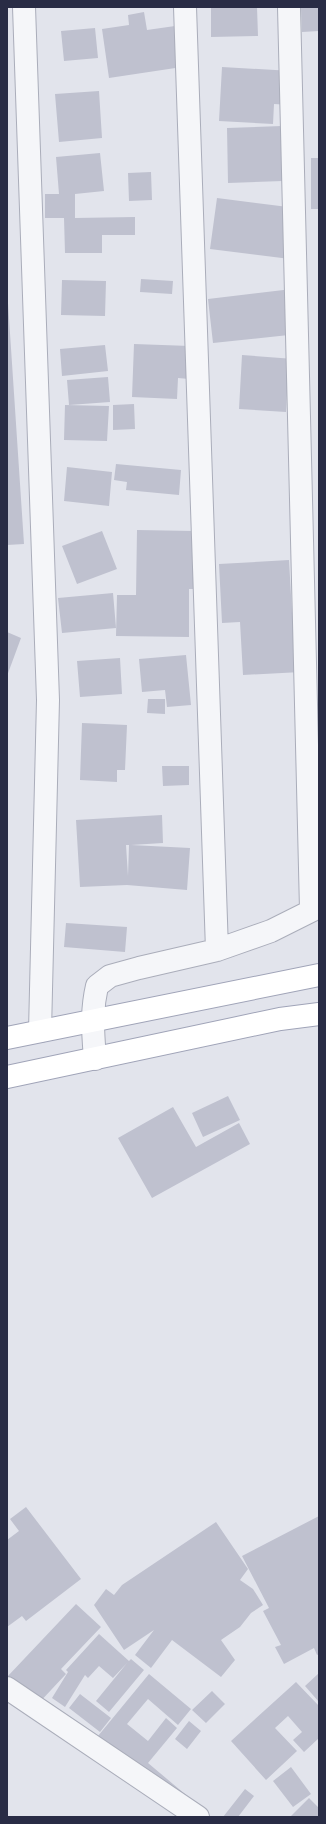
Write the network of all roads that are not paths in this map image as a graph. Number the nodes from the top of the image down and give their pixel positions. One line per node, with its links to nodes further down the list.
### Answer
1 (24, 7): 9 (street)
2 (185, 7): 5 (street)
3 (289, 7): 4 (street)
4 (315, 908): 5 (street)
5 (217, 950): 8 (street)
6 (319, 975): 8 (main road)
7 (319, 1014): 11 (main road)
8 (92, 1020): 9 (main road); 11 (street)
9 (40, 1031): 10 (main road)
10 (7, 1038)
11 (95, 1059): 12 (main road)
12 (7, 1077)
13 (7, 1688): 14 (street)
14 (198, 1817)

